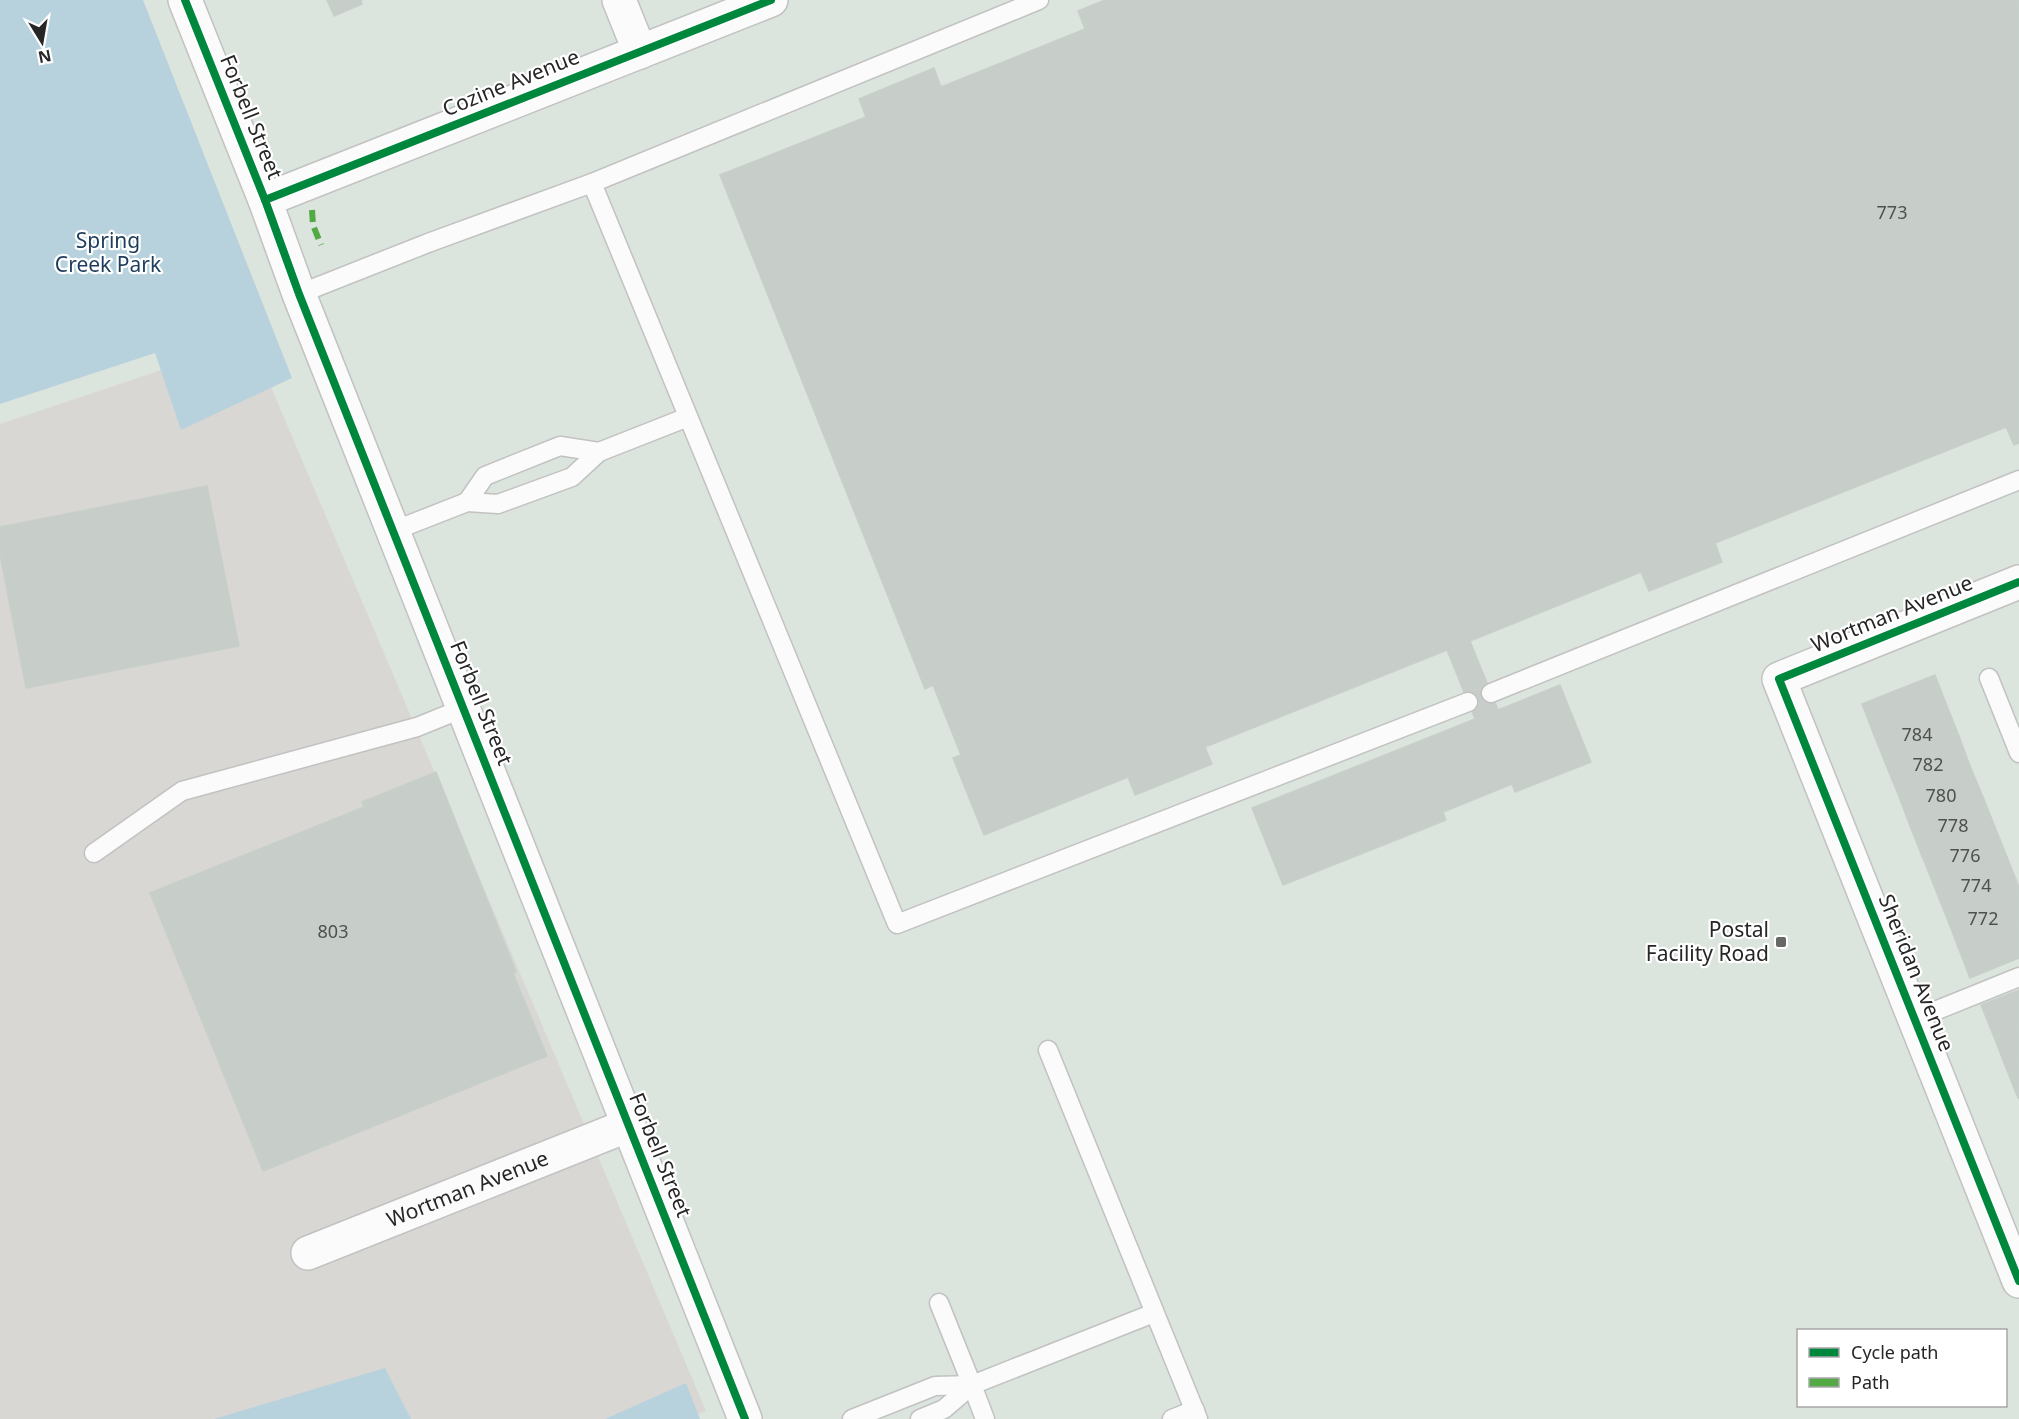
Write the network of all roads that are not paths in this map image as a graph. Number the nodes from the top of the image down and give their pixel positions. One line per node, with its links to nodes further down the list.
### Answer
1 (185, 0): 7 (street, Forbell Street)
2 (619, 0): 5 (street)
3 (771, 0): 5 (street, Cozine Avenue)
4 (1039, 0): 6 (lane)
5 (640, 52): 7 (street, Cozine Avenue)
6 (592, 183): 8 (lane); 9 (lane)
7 (265, 200): 8 (street, Forbell Street)
8 (299, 294): 13 (street, Forbell Street)
9 (688, 417): 10 (lane); 18 (lane)
10 (599, 452): 12 (lane); 12 (lane)
11 (2019, 480): 17 (lane)
12 (467, 502): 13 (lane)
13 (393, 531): 19 (street, Forbell Street)
14 (2019, 582): 16 (street, Wortman Avenue)
15 (1989, 678): 20 (lane)
16 (1779, 679): 23 (street, Sheridan Avenue)
17 (1491, 693)
18 (1468, 702)
19 (464, 708): 21 (lane); 25 (street, Forbell Street)
20 (2019, 753)
21 (94, 853)
22 (2019, 977): 23 (lane)
23 (1915, 1019): 27 (street, Sheridan Avenue)
24 (1048, 1050): 29 (lane)
25 (629, 1125): 26 (street, Wortman Avenue); 32 (street, Forbell Street)
26 (308, 1253)
27 (2019, 1281)
28 (939, 1303): 30 (lane)
29 (1154, 1313): 30 (lane); 31 (lane)
30 (972, 1385): 33 (lane); 34 (lane); 35 (lane)
31 (1196, 1415): 36 (lane)
32 (745, 1419)
33 (852, 1419)
34 (920, 1419)
35 (985, 1419)
36 (1172, 1419)

